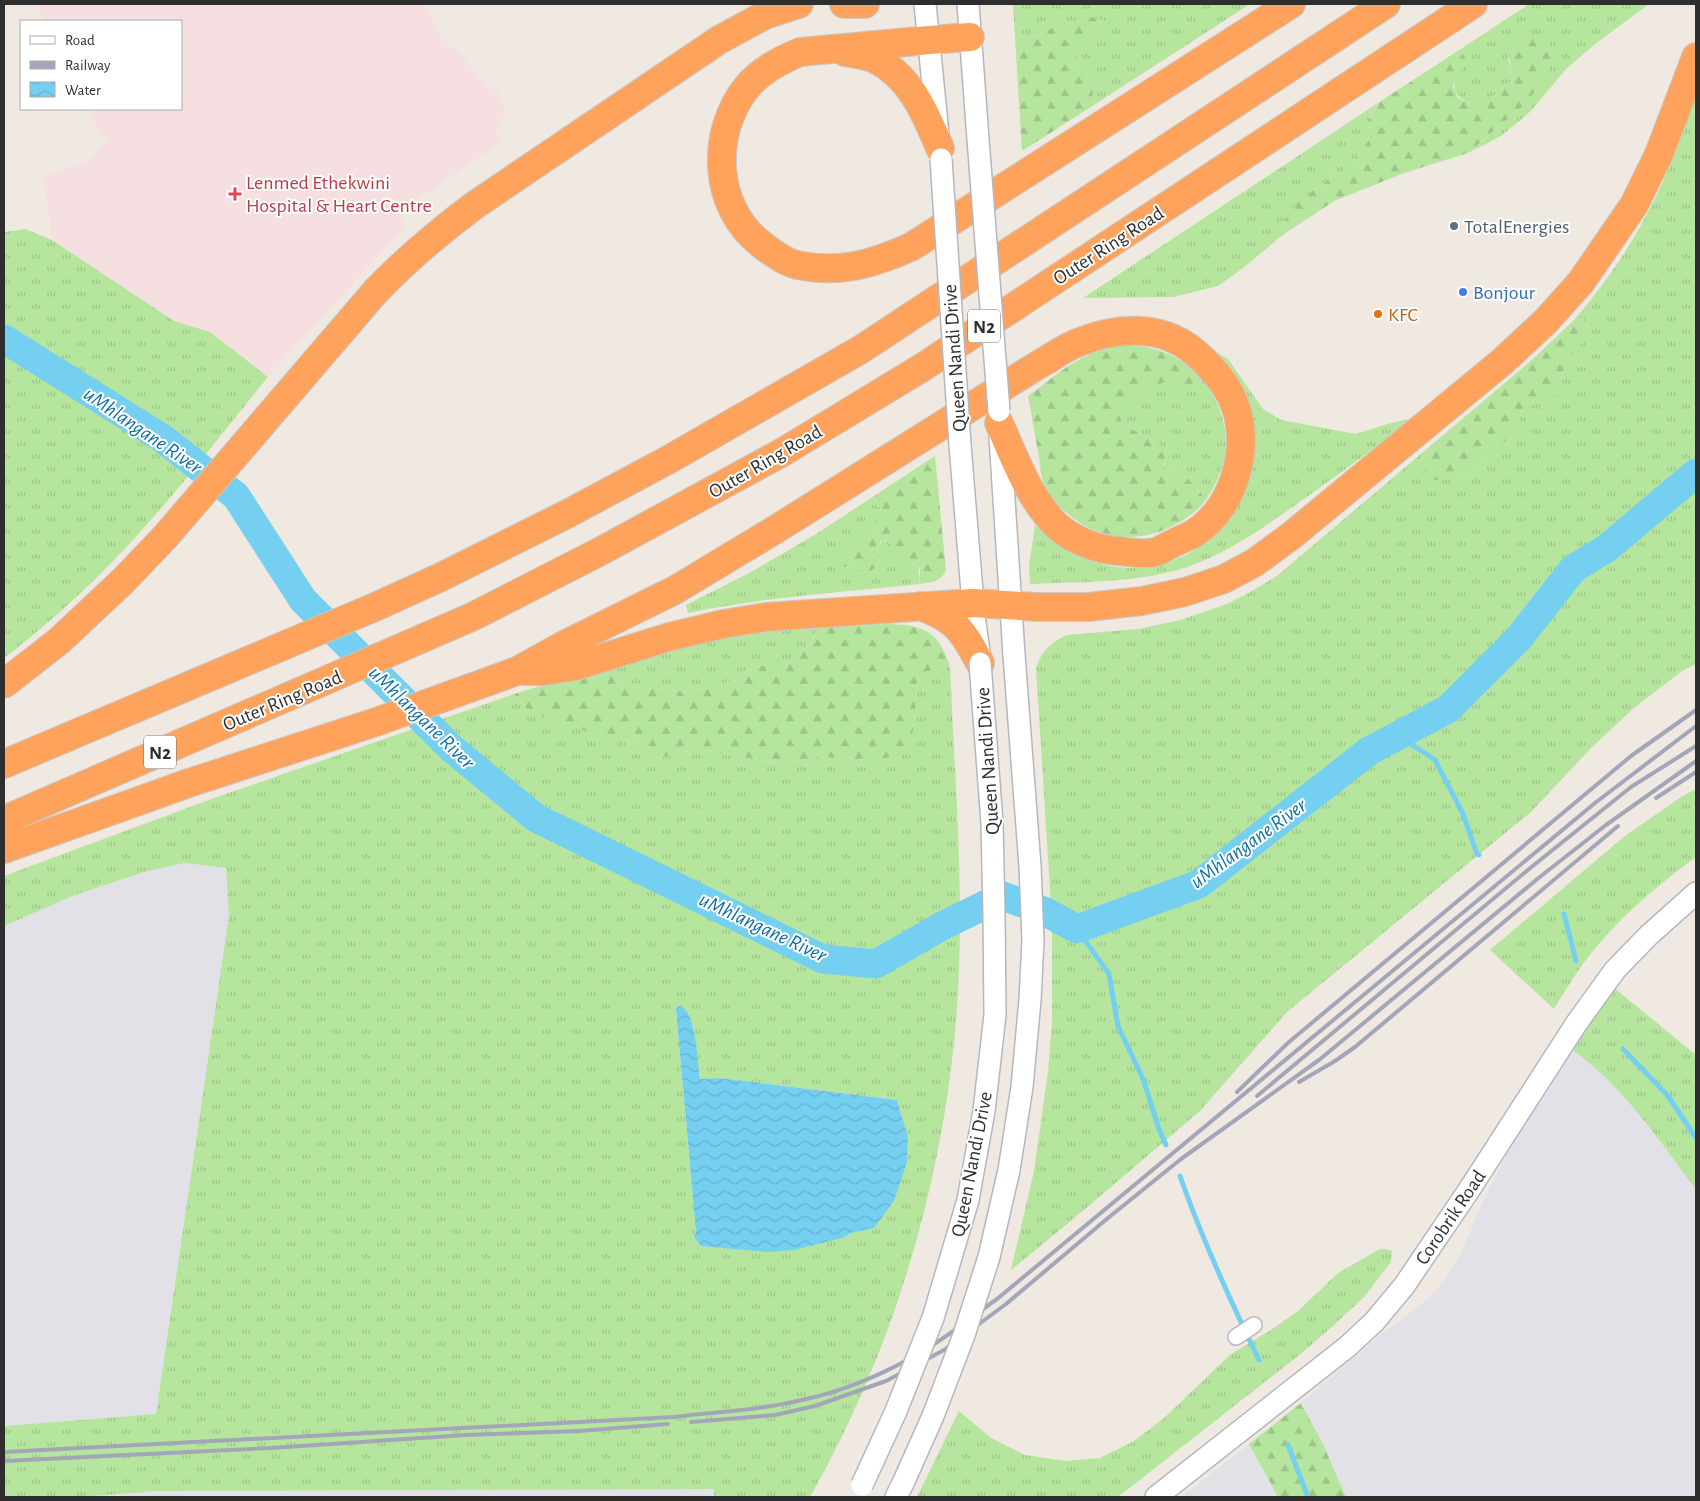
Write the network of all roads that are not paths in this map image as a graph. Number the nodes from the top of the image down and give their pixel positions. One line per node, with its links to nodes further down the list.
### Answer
1 (799, 4): 20 (highway)
2 (844, 4): 3 (highway)
3 (865, 4)
4 (925, 4): 10 (main road, Queen Nandi Drive)
5 (968, 4): 9 (main road, Queen Nandi Drive)
6 (1291, 4): 11 (highway)
7 (1386, 4): 21 (highway, N2)
8 (1474, 4): 22 (highway, Outer Ring Road / N2)
9 (970, 37): 10 (highway); 14 (main road, Queen Nandi Drive, bridge)
10 (929, 40): 11 (highway); 13 (main road, Queen Nandi Drive)
11 (830, 48): 13 (highway)
12 (1696, 56): 16 (highway)
13 (940, 153): 15 (main road, Queen Nandi Drive, bridge)
14 (999, 417): 16 (main road, Queen Nandi Drive); 19 (highway)
15 (973, 603): 16 (highway); 17 (highway); 18 (main road, Queen Nandi Drive)
16 (1011, 604): 27 (main road, Queen Nandi Drive, bridge)
17 (919, 605): 18 (highway); 19 (highway)
18 (980, 663): 28 (main road, Queen Nandi Drive, bridge)
19 (507, 675): 23 (highway)
20 (4, 684)
21 (4, 764)
22 (4, 820)
23 (4, 849)
24 (1696, 893): 29 (main road, Corobrik Road)
25 (1254, 1325): 26 (street)
26 (1236, 1337)
27 (900, 1489)
28 (858, 1491)
29 (1156, 1497)

